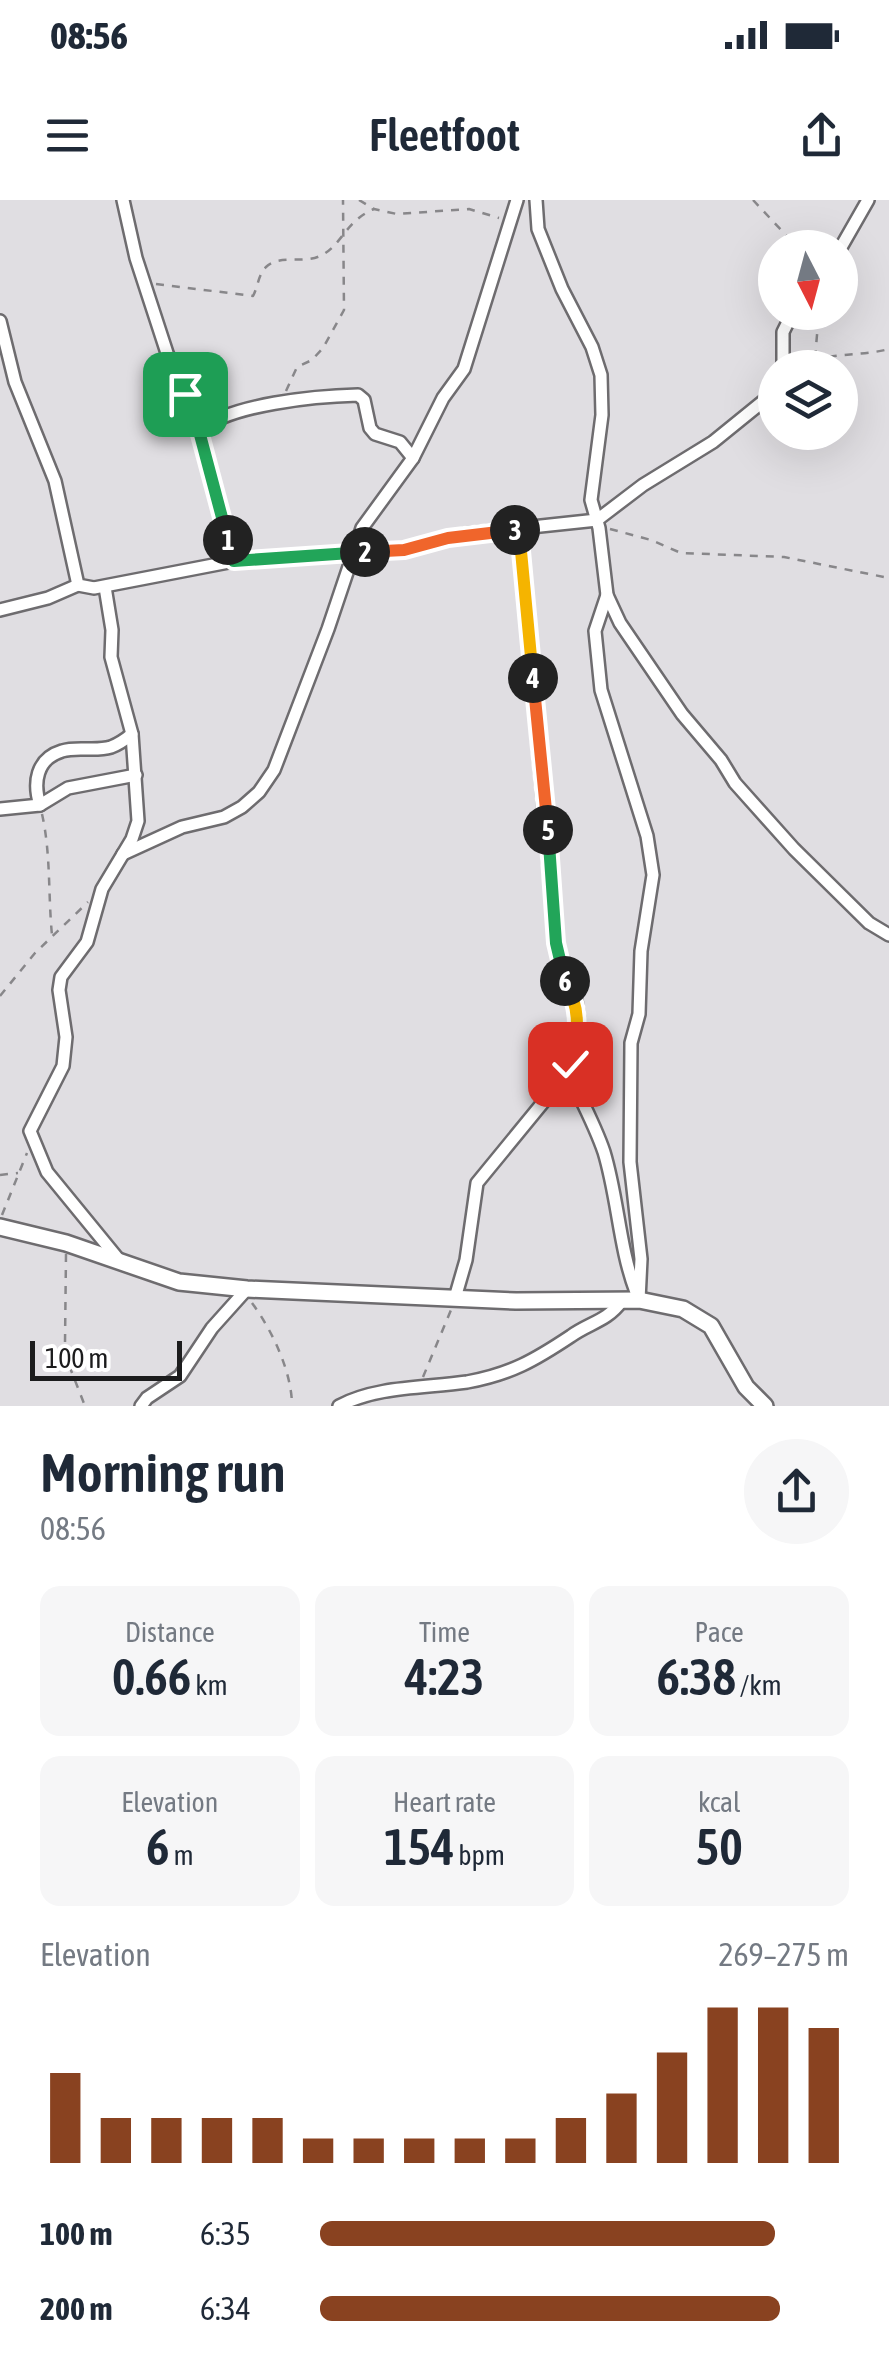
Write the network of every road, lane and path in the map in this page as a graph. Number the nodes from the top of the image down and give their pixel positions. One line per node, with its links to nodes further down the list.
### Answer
1 (123, 200): 13 (street)
2 (342, 200): 12 (path)
3 (359, 200): 8 (path)
4 (517, 200): 9 (street)
5 (536, 200): 21 (street)
6 (753, 200): 10 (path)
7 (868, 200): 11 (street)
8 (374, 210): 9 (path); 12 (path)
9 (510, 222): 20 (street)
10 (781, 230)
11 (851, 230)
12 (344, 232): 13 (path); 17 (path)
13 (144, 283): 19 (street)
14 (0, 321): 26 (street)
15 (889, 349): 16 (path)
16 (858, 356)
17 (275, 404): 19 (street); 20 (street)
18 (758, 405): 21 (street)
19 (199, 431): 24 (street)
20 (413, 458): 23 (street)
21 (598, 524): 22 (street); 25 (path); 28 (street)
22 (519, 530): 23 (street); 39 (street)
23 (352, 552): 24 (street); 34 (street)
24 (234, 561): 27 (street)
25 (889, 578)
26 (78, 585): 27 (street); 29 (street)
27 (104, 587): 30 (street)
28 (606, 594): 36 (street); 48 (street)
29 (0, 610)
30 (132, 734): 31 (street); 32 (street)
31 (136, 776): 32 (street); 34 (street)
32 (40, 805): 33 (street); 37 (path)
33 (0, 808)
34 (123, 854): 35 (street)
35 (102, 889): 37 (path); 40 (street)
36 (889, 935)
37 (52, 936): 38 (path)
38 (0, 996)
39 (568, 1072): 47 (street); 48 (street)
40 (30, 1132): 41 (path); 45 (street)
41 (19, 1173): 42 (path); 43 (path)
42 (0, 1176)
43 (0, 1224): 44 (street)
44 (66, 1243): 45 (street); 51 (path)
45 (120, 1262): 46 (street)
46 (246, 1291): 47 (street); 52 (street); 53 (path)
47 (455, 1298): 49 (street); 50 (path)
48 (640, 1300): 49 (street); 55 (street)
49 (621, 1302): 50 (street)
50 (419, 1388): 54 (street)
51 (85, 1406)
52 (141, 1406)
53 (292, 1406)
54 (339, 1406)
55 (765, 1406)

